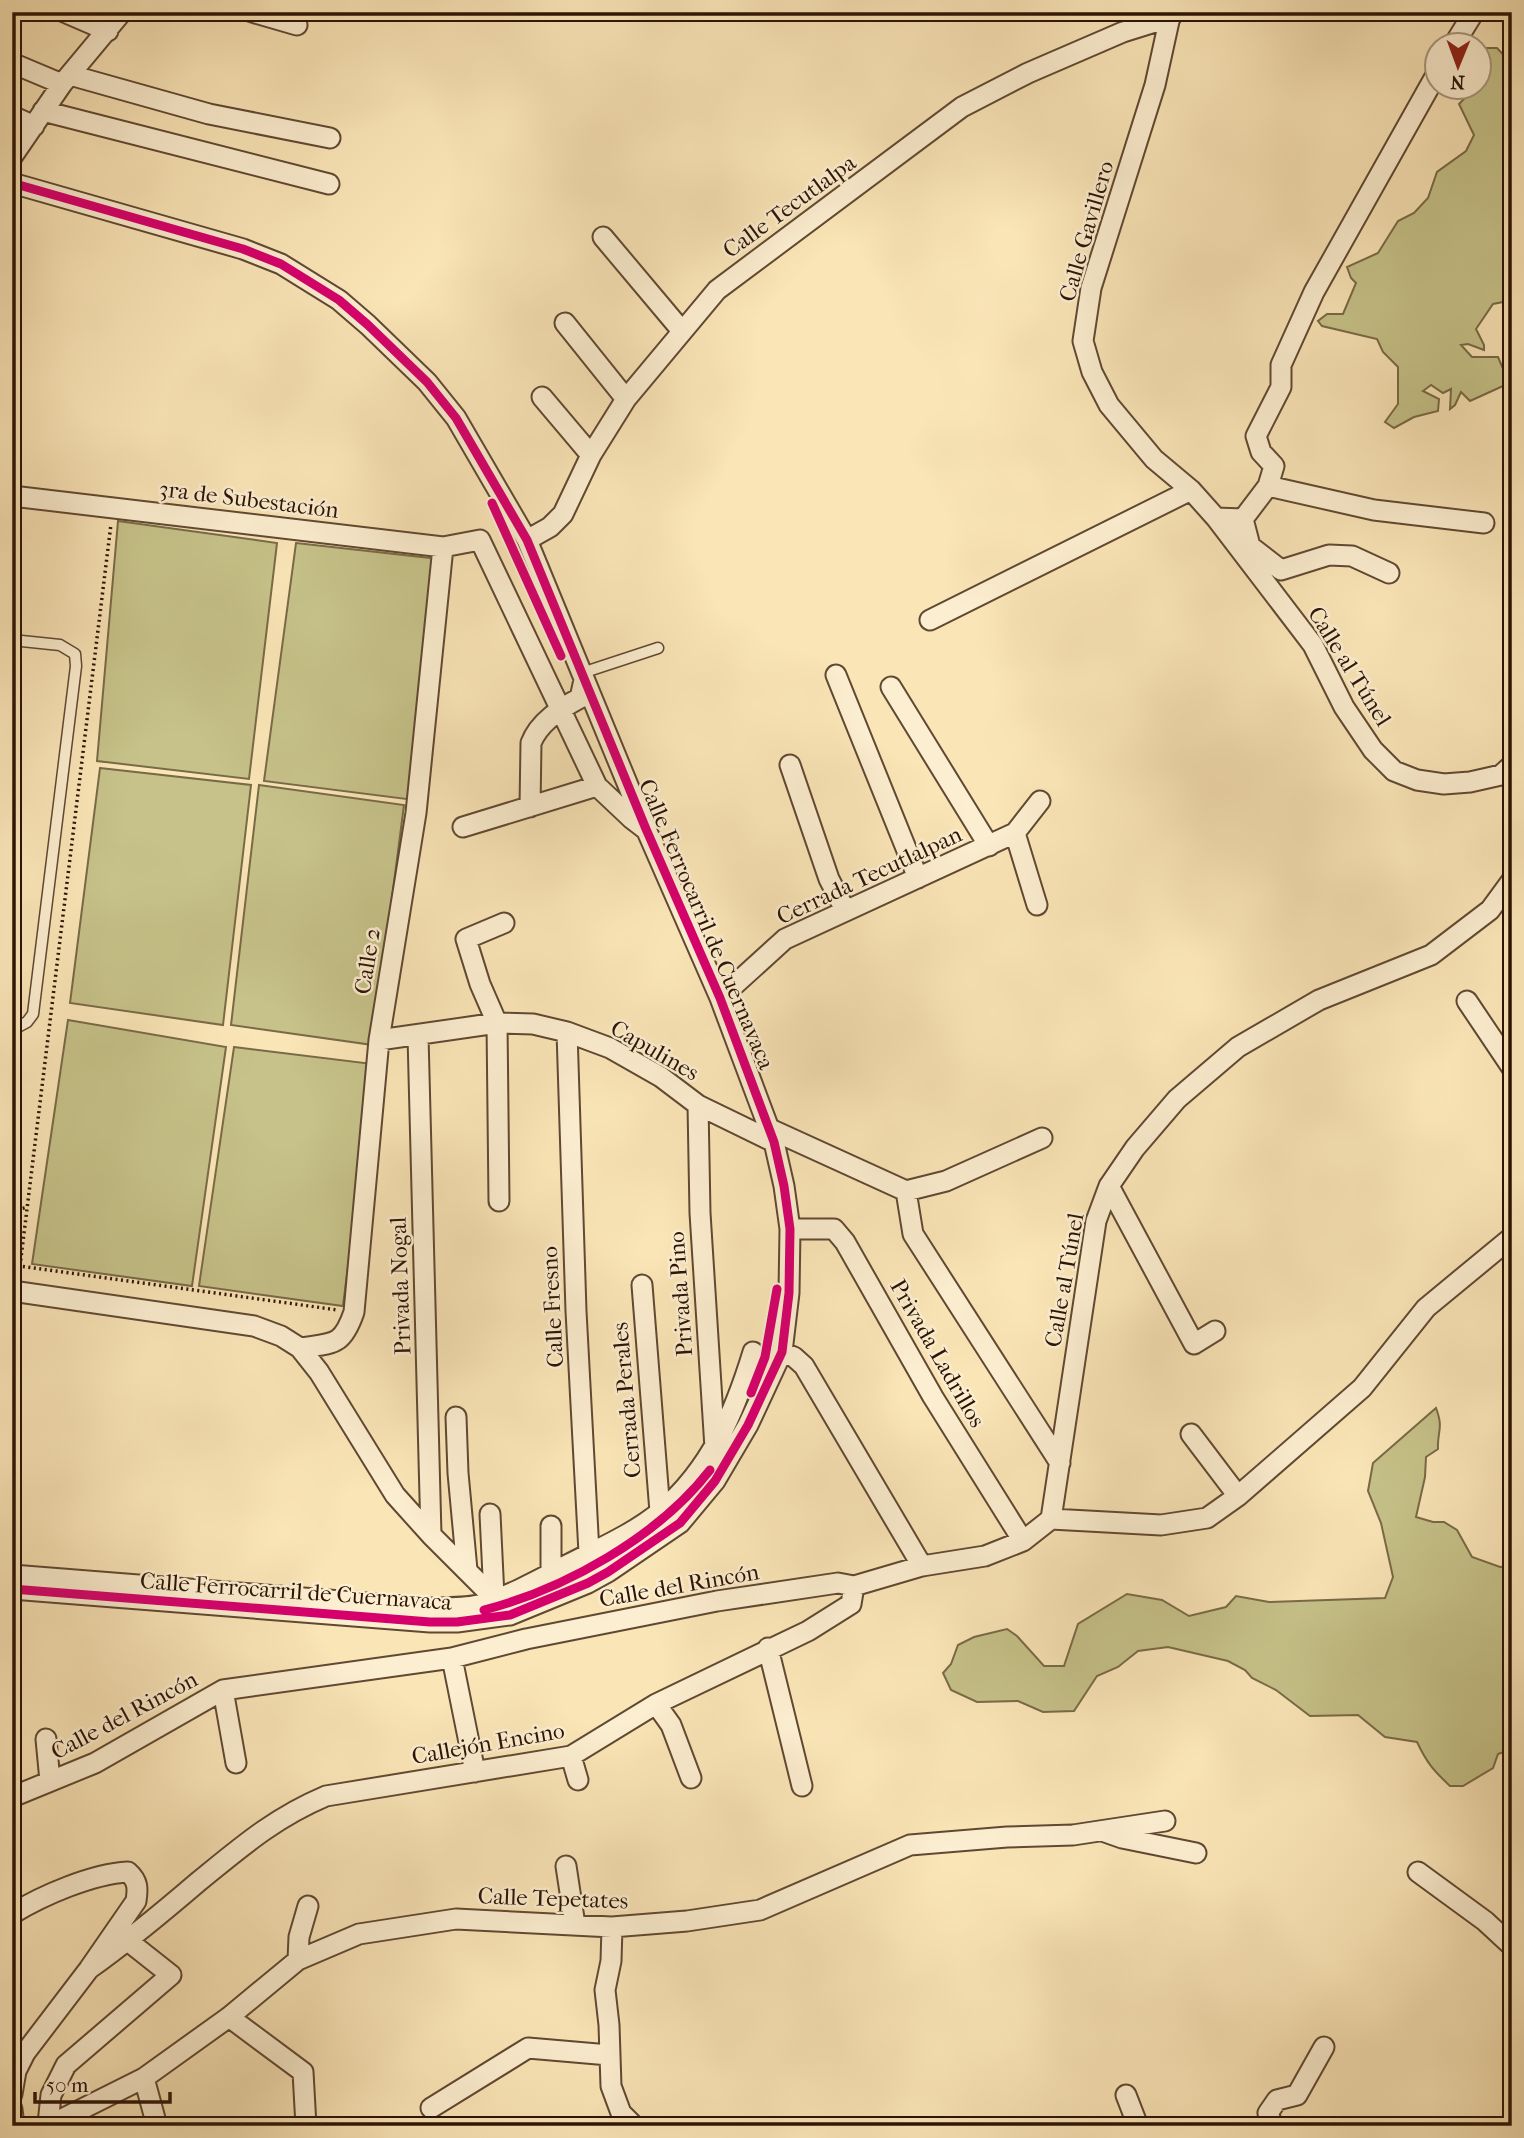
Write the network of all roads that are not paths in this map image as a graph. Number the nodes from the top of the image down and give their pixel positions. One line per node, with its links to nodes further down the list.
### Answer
1 (64, 12): 7 (street)
2 (122, 12): 7 (street)
3 (252, 12): 6 (street)
4 (1474, 12): 8 (street)
5 (1171, 14): 20 (street, Calle Tecutlalpa); 25 (street, Calle Gavillero)
6 (298, 24)
7 (108, 30): 10 (street)
8 (1462, 32)
9 (12, 63): 10 (street)
10 (66, 79): 13 (street); 14 (street)
11 (1422, 101): 24 (street)
12 (12, 116): 13 (street)
13 (38, 119): 15 (street); 17 (street)
14 (330, 138)
15 (12, 157)
16 (12, 183): 30 (street, Calle Ferrocarril de Cuernavaca)
17 (329, 184)
18 (603, 237): 20 (street)
19 (565, 323): 22 (street)
20 (682, 331): 22 (street, Calle Tecutlalpa)
21 (542, 397): 23 (street)
22 (625, 399): 23 (street, Calle Tecutlalpa)
23 (591, 456): 30 (street, Calle Tecutlalpa)
24 (1268, 486): 28 (street); 29 (street)
25 (1191, 490): 27 (street, Calle Gavillero); 33 (street)
26 (12, 496): 31 (street, 3ra de Subestación)
27 (1216, 519): 28 (street); 41 (street, Calle al Túnel)
28 (1243, 519): 32 (street)
29 (1484, 523)
30 (527, 540): 37 (street, Calle Ferrocarril de Cuernavaca)
31 (443, 547): 39 (street, 3ra de Subestación); 60 (street, Calle 2)
32 (1389, 573)
33 (930, 620)
34 (12, 640): 57 (lane)
35 (658, 648): 37 (lane)
36 (836, 675): 49 (street)
37 (584, 680): 39 (street); 46 (street, Calle Ferrocarril de Cuernavaca)
38 (891, 687): 48 (street)
39 (559, 709): 42 (street); 44 (street)
40 (790, 765): 52 (street)
41 (1512, 765)
42 (597, 786): 44 (street); 46 (street)
43 (1040, 801): 47 (street, Cerrada Tecutlalpan)
44 (530, 807): 45 (street)
45 (463, 827)
46 (646, 829): 54 (street, Calle Ferrocarril de Cuernavaca)
47 (1015, 833): 48 (street, Cerrada Tecutlalpan); 51 (street)
48 (989, 846): 49 (street, Cerrada Tecutlalpan)
49 (918, 878): 52 (street, Cerrada Tecutlalpan)
50 (1512, 880): 65 (street, Calle al Túnel)
51 (1038, 905)
52 (845, 910): 54 (street, Cerrada Tecutlalpan)
53 (504, 923): 56 (street)
54 (720, 998): 63 (street, Calle Ferrocarril de Cuernavaca)
55 (1466, 1001): 61 (street)
56 (497, 1023): 58 (street, Capulines); 59 (street, Capulines); 67 (street)
57 (12, 1030)
58 (567, 1032): 62 (street, Capulines); 88 (street, Calle Fresno)
59 (418, 1036): 60 (street, Capulines); 86 (street, Privada Nogal)
60 (379, 1040): 73 (street, Calle 2)
61 (1512, 1068)
62 (698, 1105): 63 (street, Capulines); 78 (street, Privada Pino)
63 (772, 1135): 66 (street); 68 (street, Calle Ferrocarril de Cuernavaca)
64 (1042, 1138): 66 (street)
65 (1109, 1186): 72 (street); 79 (street, Calle al Túnel)
66 (906, 1191): 79 (street)
67 (499, 1201)
68 (790, 1229): 75 (street, Calle Ferrocarril de Cuernavaca); 87 (street, Privada Ladrillos)
69 (1512, 1237): 81 (street)
70 (642, 1285): 82 (street, Cerrada Perales)
71 (12, 1291): 73 (street)
72 (1215, 1331)
73 (300, 1348): 86 (street)
74 (753, 1352): 78 (street, Calle Ferrocarril de Cuernavaca)
75 (782, 1352): 80 (street, Calle Ferrocarril de Cuernavaca); 89 (street)
76 (456, 1417): 90 (street)
77 (1191, 1434): 81 (street)
78 (715, 1447): 80 (street, Privada Pino); 82 (street, Calle Ferrocarril de Cuernavaca)
79 (1060, 1463): 84 (street, Calle al Túnel)
80 (715, 1481): 91 (street, Calle Ferrocarril de Cuernavaca)
81 (1238, 1496): 84 (street)
82 (660, 1512): 88 (street, Calle Ferrocarril de Cuernavaca)
83 (490, 1514): 96 (street)
84 (1051, 1519): 87 (street, Calle del Rincón)
85 (551, 1526): 92 (street)
86 (431, 1535): 90 (street)
87 (1023, 1541): 89 (street, Calle del Rincón)
88 (589, 1553): 91 (street); 92 (street, Calle Ferrocarril de Cuernavaca)
89 (922, 1566): 94 (street, Calle del Rincón)
90 (467, 1570): 96 (street)
91 (608, 1572): 97 (street, Calle Ferrocarril de Cuernavaca)
92 (551, 1574): 96 (street, Calle Ferrocarril de Cuernavaca)
93 (12, 1575): 96 (street, Calle Ferrocarril de Cuernavaca)
94 (854, 1586): 98 (street, Calle del Rincón); 99 (street, Callejón Encino)
95 (12, 1589): 97 (street, Calle Ferrocarril de Cuernavaca)
96 (495, 1598): 97 (street)
97 (510, 1615): 98 (street)
98 (526, 1639): 100 (street, Calle del Rincón)
99 (768, 1648): 102 (street, Callejón Encino); 110 (street)
100 (452, 1658): 101 (street, Calle del Rincón); 106 (street)
101 (223, 1690): 105 (street); 109 (street, Calle del Rincón)
102 (656, 1704): 104 (street, Callejón Encino); 107 (street)
103 (46, 1739): 109 (street)
104 (570, 1756): 106 (street, Callejón Encino); 108 (street)
105 (236, 1763)
106 (475, 1772): 121 (street, Callejón Encino)
107 (691, 1778)
108 (578, 1780)
109 (50, 1781): 111 (street, Calle del Rincón)
110 (802, 1786)
111 (12, 1797)
112 (1165, 1821): 113 (street, Calle Tepetates)
113 (1100, 1831): 114 (street, Calle Tepetates); 120 (street, Calle Tepetates)
114 (1196, 1853)
115 (566, 1866): 119 (street)
116 (1418, 1872): 122 (street)
117 (308, 1906): 123 (street)
118 (12, 1914): 124 (street)
119 (575, 1925): 120 (street, Calle Tepetates); 123 (street, Calle Tepetates)
120 (612, 1927): 127 (street)
121 (128, 1941): 124 (street, Callejón Encino); 133 (street)
122 (1512, 1946)
123 (298, 1960): 125 (street, Calle Tepetates)
124 (89, 1969): 129 (street)
125 (229, 2017): 128 (street, Calle Tepetates); 136 (street)
126 (1324, 2047): 139 (street)
127 (608, 2055): 131 (street); 137 (street)
128 (144, 2078): 133 (street, Calle Tepetates); 135 (street)
129 (12, 2094)
130 (1126, 2095): 138 (street)
131 (431, 2108)
132 (12, 2109): 134 (street)
133 (48, 2125)
134 (14, 2126)
135 (158, 2126)
136 (306, 2126)
137 (634, 2126)
138 (1138, 2126)
139 (1273, 2126)

